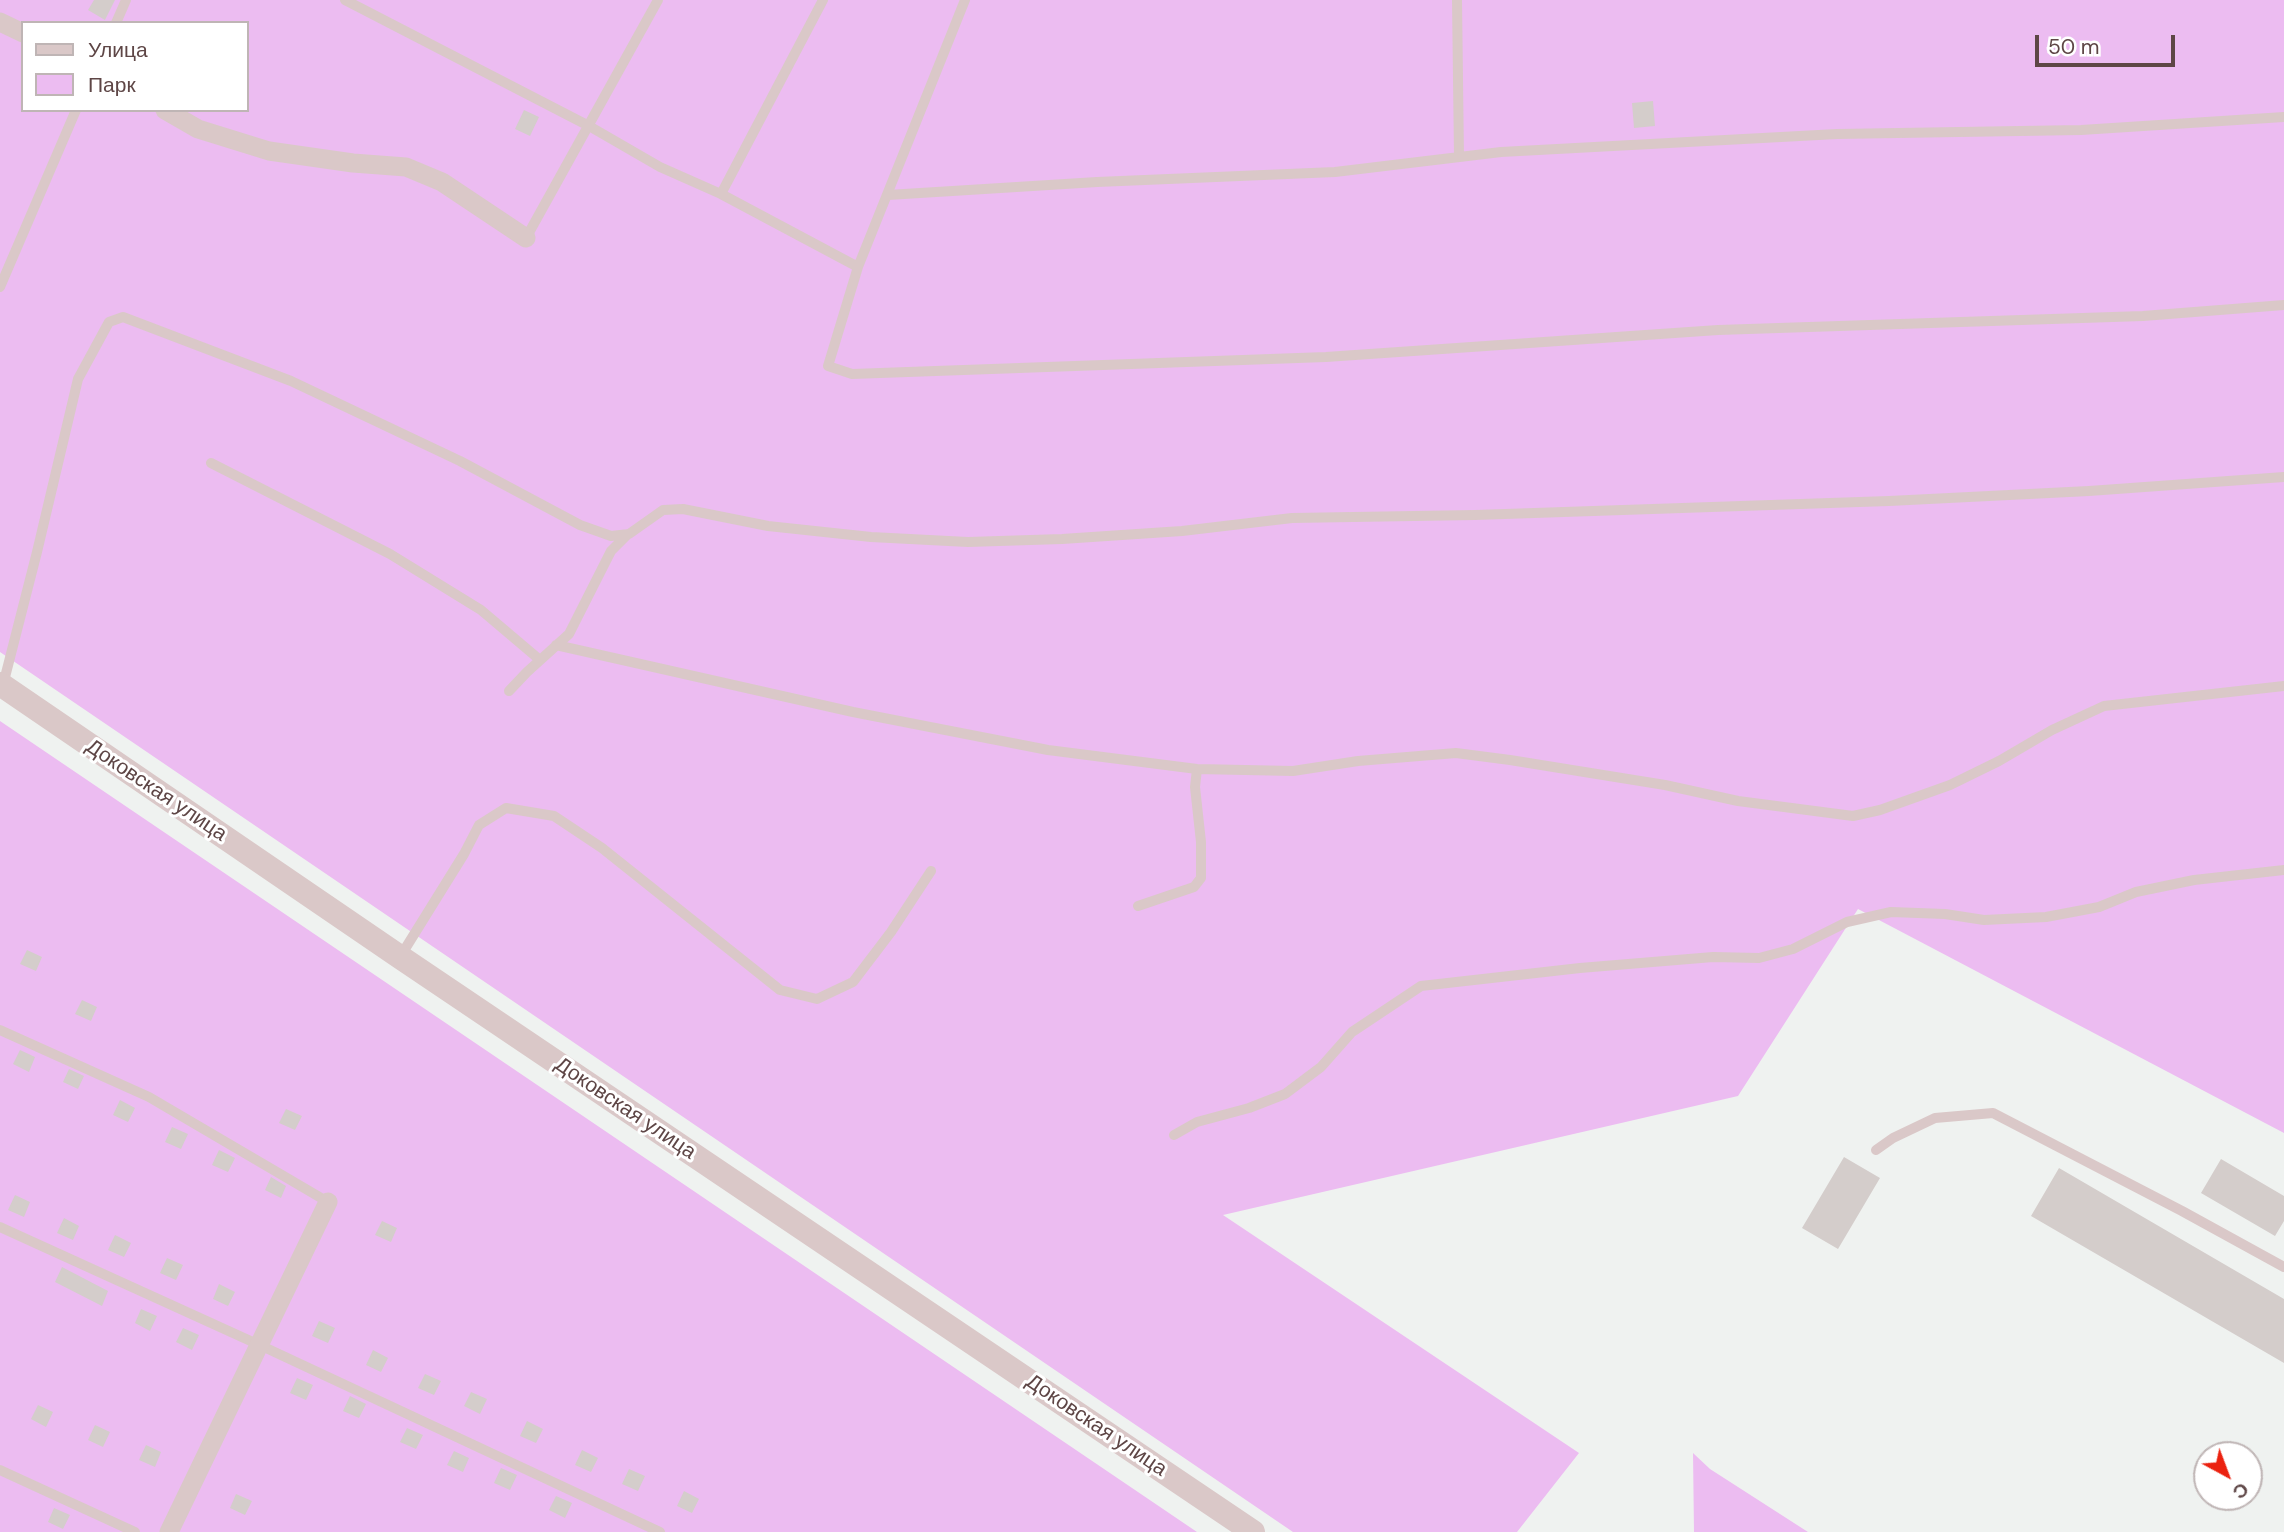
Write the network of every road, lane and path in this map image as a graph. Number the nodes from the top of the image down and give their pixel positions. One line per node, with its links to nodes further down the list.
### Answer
1 (126, 0): 7 (lane)
2 (345, 0): 13 (lane)
3 (658, 0): 13 (lane)
4 (822, 0): 15 (lane)
5 (965, 0): 16 (lane)
6 (1457, 0): 14 (lane)
7 (117, 21)
8 (0, 22): 9 (street)
9 (21, 32)
10 (75, 112): 19 (lane)
11 (168, 112): 17 (street)
12 (2284, 117): 14 (lane)
13 (589, 126): 15 (lane); 17 (lane)
14 (1459, 157): 16 (lane)
15 (721, 194): 18 (lane)
16 (888, 195): 18 (lane)
17 (526, 238)
18 (858, 267): 20 (lane)
19 (0, 287)
20 (2284, 305)
21 (211, 463): 25 (lane)
22 (2284, 477): 23 (lane)
23 (629, 534): 24 (lane); 26 (lane)
24 (556, 645): 25 (lane); 29 (lane)
25 (540, 660): 28 (lane)
26 (1, 685): 33 (street, Доковская улица)
27 (2284, 686): 29 (lane)
28 (509, 691)
29 (1197, 769): 32 (lane)
30 (2284, 870): 35 (lane)
31 (931, 871): 33 (lane)
32 (1138, 906)
33 (400, 957): 45 (street, Доковская улица)
34 (0, 1030): 37 (lane)
35 (1174, 1135)
36 (1876, 1150): 39 (lane)
37 (328, 1202): 40 (street)
38 (0, 1227): 40 (lane)
39 (2284, 1267)
40 (259, 1345): 43 (street); 44 (lane)
41 (0, 1471): 42 (lane)
42 (135, 1532)
43 (169, 1532)
44 (660, 1532)
45 (1253, 1532)

